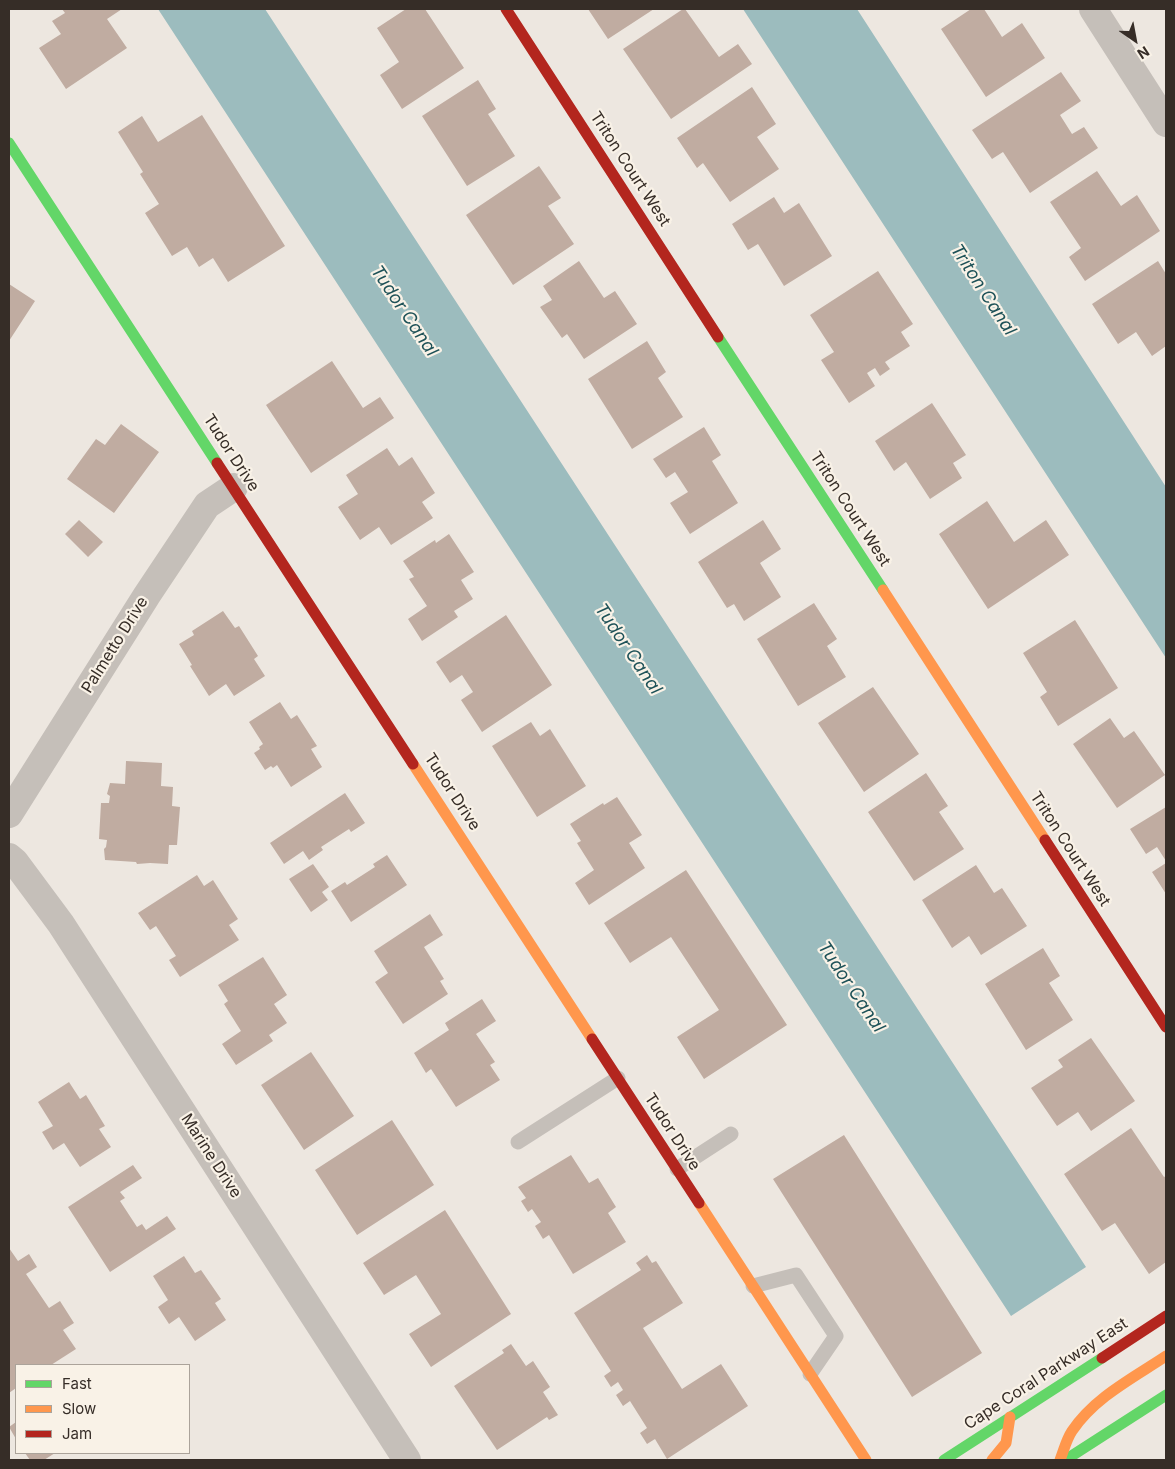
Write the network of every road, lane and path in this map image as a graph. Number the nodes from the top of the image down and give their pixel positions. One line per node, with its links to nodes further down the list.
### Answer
1 (506, 9): 8 (street, Triton Court West)
2 (1092, 9): 3 (street)
3 (1166, 123)
4 (9, 143): 5 (street, Tudor Drive)
5 (234, 487): 6 (street, Palmetto Drive); 9 (street, Tudor Drive)
6 (9, 814)
7 (9, 857): 19 (street, Marine Drive)
8 (1166, 1027)
9 (618, 1078): 11 (lane); 12 (street, Tudor Drive)
10 (731, 1134): 12 (lane)
11 (518, 1142)
12 (677, 1169): 13 (street, Tudor Drive)
13 (753, 1286): 16 (street, Tudor Drive); 16 (lane)
14 (1166, 1316): 18 (street, Cape Coral Parkway East)
15 (1166, 1356): 23 (street)
16 (810, 1374): 20 (street, Tudor Drive)
17 (1166, 1395): 24 (street)
18 (1010, 1417): 21 (street, Cape Coral Parkway East); 22 (street)
19 (407, 1460)
20 (866, 1460)
21 (944, 1460)
22 (992, 1460)
23 (1060, 1460)
24 (1065, 1460)

